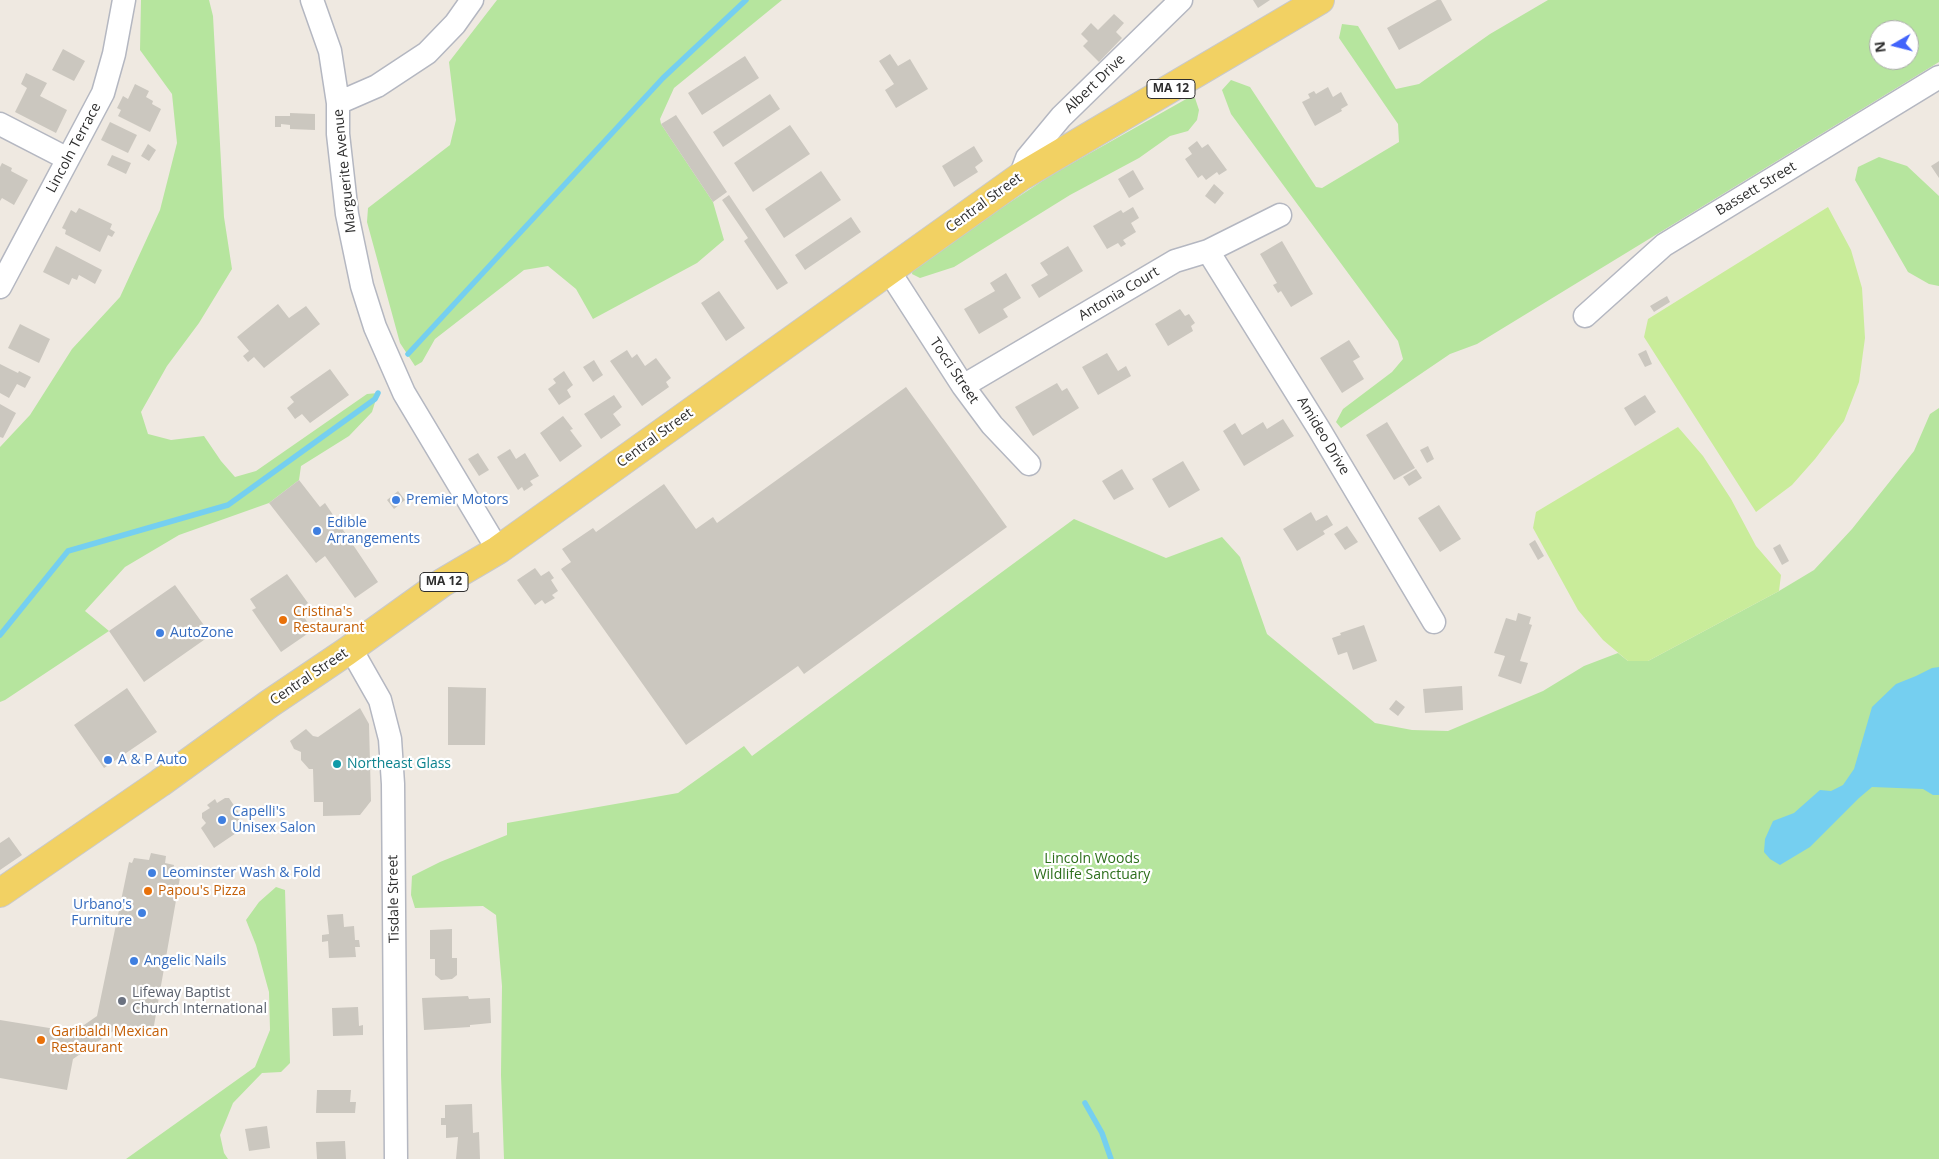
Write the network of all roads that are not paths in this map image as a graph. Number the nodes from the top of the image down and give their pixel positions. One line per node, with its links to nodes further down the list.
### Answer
1 (124, 0): 9 (street, Lincoln Terrace)
2 (312, 0): 7 (street, Marguerite Avenue)
3 (472, 0): 7 (street)
4 (1181, 0): 10 (street, Albert Drive)
5 (1320, 0): 10 (main road, Central Street / MA 12)
6 (1939, 77): 15 (street, Bassett Street)
7 (338, 103): 18 (street, Marguerite Avenue)
8 (0, 124): 9 (street)
9 (68, 158): 14 (street, Lincoln Terrace)
10 (1020, 177): 13 (main road, Central Street / MA 12)
11 (1280, 215): 12 (street, Antonia Court)
12 (1208, 251): 16 (street, Antonia Court); 19 (street, Amideo Drive)
13 (889, 271): 16 (street, Tocci Street); 18 (main road, Central Street / MA 12)
14 (0, 288)
15 (1585, 316)
16 (963, 386): 17 (street, Tocci Street)
17 (1029, 464)
18 (498, 550): 20 (main road, Central Street / MA 12)
19 (1434, 622)
20 (351, 649): 21 (main road, Central Street / MA 12); 22 (street, Tisdale Street)
21 (0, 893)
22 (396, 1159)

